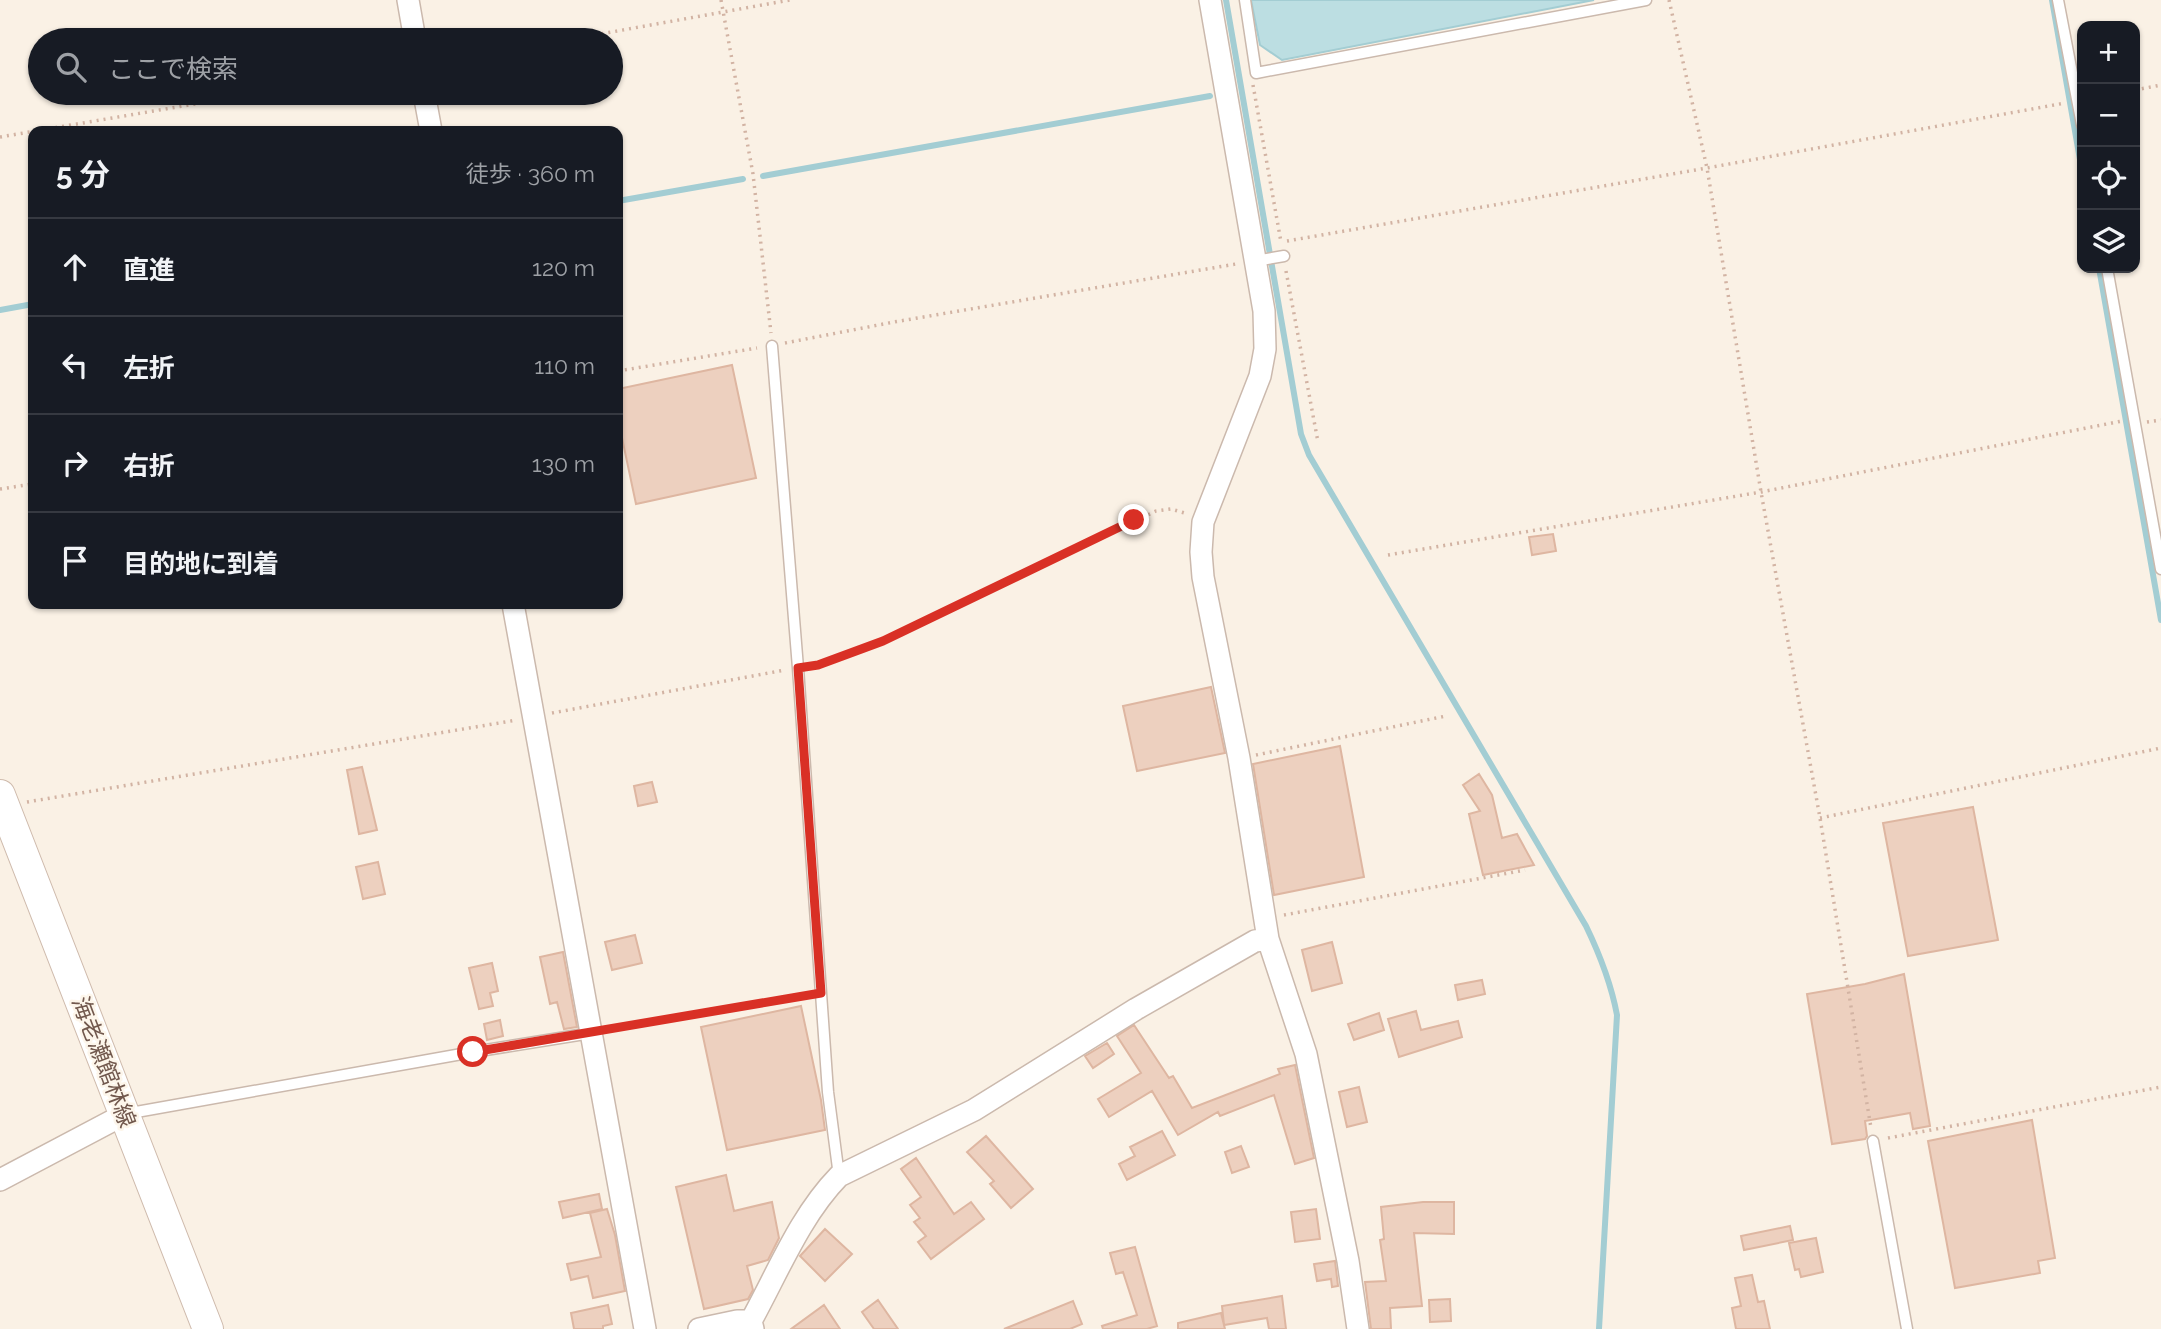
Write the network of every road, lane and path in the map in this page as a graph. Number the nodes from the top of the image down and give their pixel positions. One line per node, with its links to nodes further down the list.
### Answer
1 (408, 0): 10 (street)
2 (721, 0): 9 (path)
3 (790, 0): 9 (path)
4 (1210, 0): 26 (street)
5 (1245, 0): 12 (lane)
6 (1646, 0): 12 (lane)
7 (1668, 0): 23 (path)
8 (2058, 0): 15 (lane)
9 (723, 12): 11 (path); 28 (path)
10 (413, 28)
11 (623, 30)
12 (1256, 72): 24 (path)
13 (2161, 85): 14 (path)
14 (2140, 89)
15 (2077, 95)
16 (2077, 100): 23 (path)
17 (189, 105): 19 (path)
18 (426, 105): 20 (street)
19 (65, 126)
20 (430, 126)
21 (28, 132): 22 (path)
22 (0, 137)
23 (1707, 168): 24 (path); 35 (path)
24 (1281, 242): 25 (path)
25 (1281, 257): 26 (lane); 32 (path)
26 (1258, 260): 28 (path); 36 (street)
27 (2108, 273): 31 (lane)
28 (772, 346): 29 (path); 40 (lane)
29 (623, 371)
30 (2161, 420): 31 (path)
31 (2135, 422): 35 (path); 38 (lane)
32 (1318, 442)
33 (28, 485): 34 (path)
34 (0, 489)
35 (1761, 492): 37 (path); 46 (path)
36 (1203, 522): 40 (path); 44 (street)
37 (1388, 555)
38 (2161, 569)
39 (514, 609): 42 (street)
40 (798, 668): 42 (path); 49 (lane)
41 (1446, 716): 44 (path)
42 (533, 717): 45 (path); 50 (street)
43 (2161, 748): 46 (path)
44 (1239, 758): 48 (street)
45 (2, 801): 52 (main road, 海老瀬館林線)
46 (1820, 818): 53 (path)
47 (1525, 870): 48 (path)
48 (1267, 929): 54 (street); 60 (street)
49 (821, 993): 50 (path); 54 (lane)
50 (591, 1033): 52 (lane); 58 (street)
51 (2161, 1087): 53 (path)
52 (125, 1114): 55 (street); 57 (main road, 海老瀬館林線)
53 (1873, 1141): 61 (lane)
54 (839, 1175): 56 (street)
55 (0, 1180)
56 (752, 1325): 59 (street)
57 (208, 1329)
58 (645, 1329)
59 (699, 1329)
60 (1358, 1329)
61 (1907, 1329)

